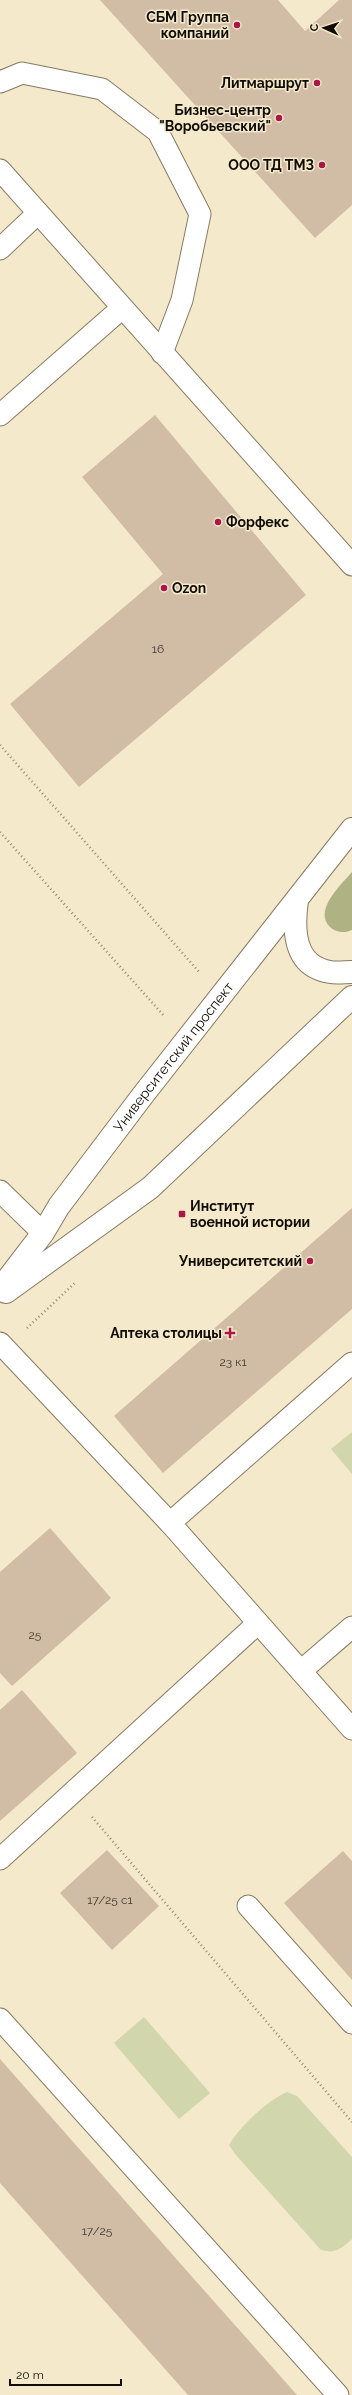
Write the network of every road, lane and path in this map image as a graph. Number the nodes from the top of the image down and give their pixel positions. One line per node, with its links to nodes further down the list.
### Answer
1 (0, 82): 6 (lane)
2 (0, 170): 3 (lane)
3 (38, 213): 4 (lane); 5 (lane)
4 (0, 249)
5 (122, 308): 6 (lane); 7 (lane)
6 (162, 353): 8 (lane)
7 (0, 415)
8 (352, 565)
9 (0, 745): 14 (path)
10 (352, 829): 12 (main road, Университетский проспект)
11 (0, 832): 16 (path)
12 (296, 900): 13 (main road); 18 (main road, Университетский проспект)
13 (352, 972)
14 (201, 973)
15 (352, 997): 21 (main road)
16 (165, 1018)
17 (0, 1192): 18 (lane)
18 (43, 1233): 20 (main road, Университетский проспект)
19 (79, 1279): 22 (path)
20 (0, 1289)
21 (0, 1296)
22 (2, 1346): 24 (lane)
23 (352, 1363): 24 (lane)
24 (170, 1523): 25 (lane)
25 (258, 1623): 27 (lane); 29 (lane)
26 (352, 1627): 27 (lane)
27 (301, 1671): 28 (lane)
28 (352, 1729)
29 (72, 1793): 30 (lane); 34 (path)
30 (0, 1859)
31 (248, 1906): 33 (lane)
32 (0, 2019): 35 (lane)
33 (352, 2023)
34 (352, 2122)
35 (338, 2395)

